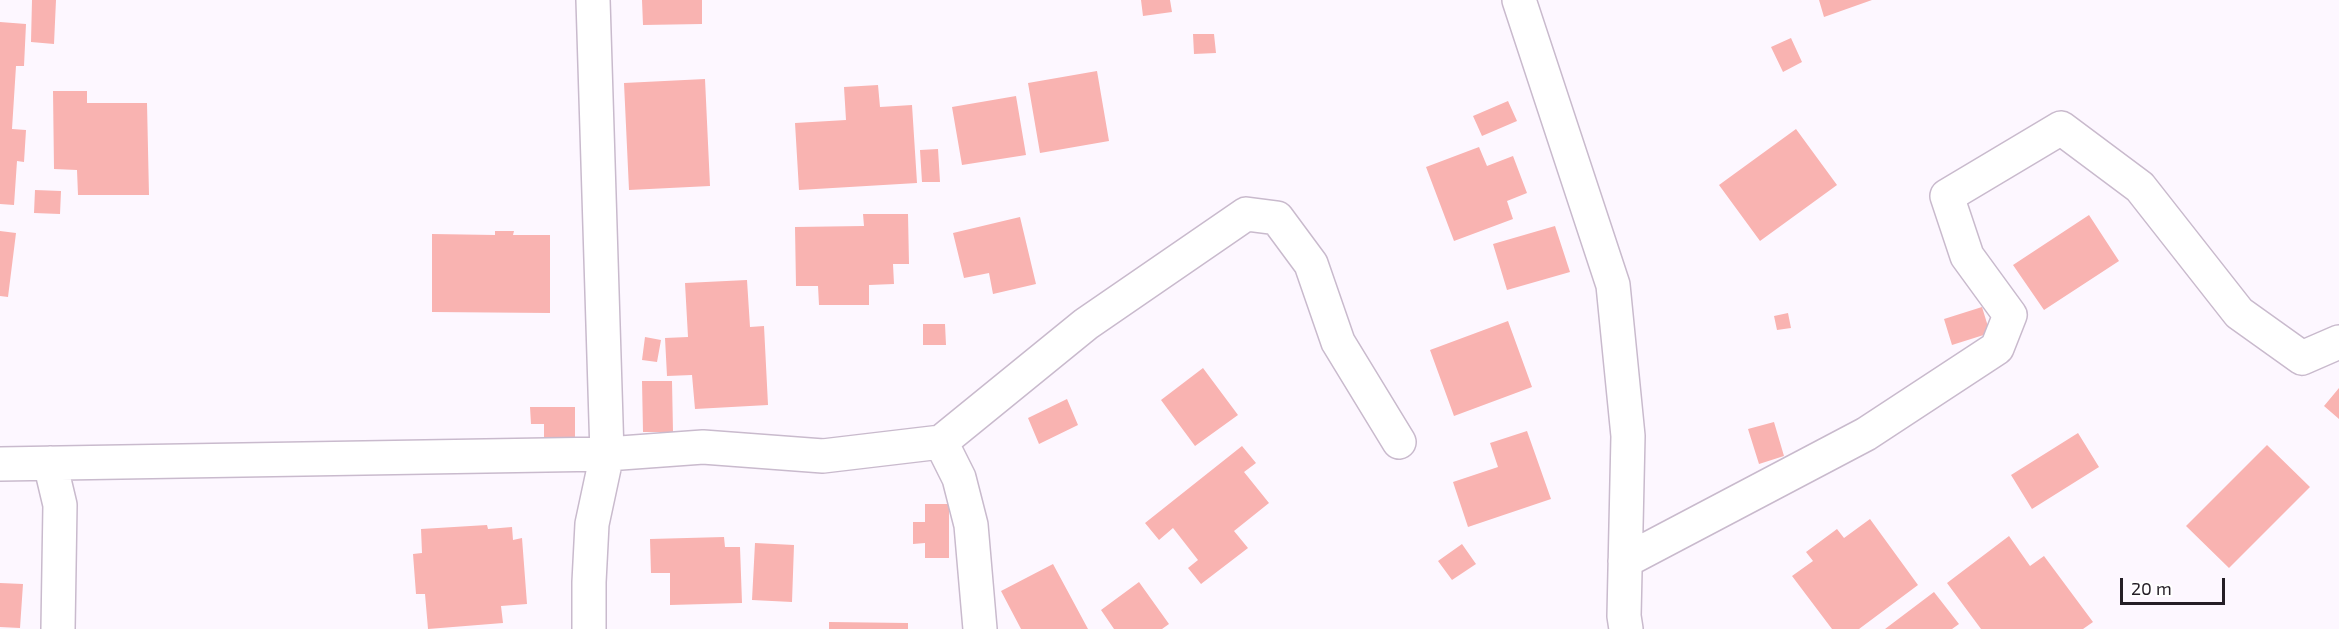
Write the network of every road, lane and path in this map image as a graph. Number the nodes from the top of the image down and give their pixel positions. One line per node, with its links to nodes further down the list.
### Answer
1 (593, 0): 6 (street)
2 (1518, 0): 9 (street)
3 (2339, 342): 9 (street)
4 (941, 442): 5 (street); 6 (street); 12 (street)
5 (1399, 442)
6 (608, 454): 7 (street); 11 (street)
7 (50, 463): 8 (street); 10 (street)
8 (0, 464)
9 (1624, 561): 13 (street)
10 (58, 629)
11 (589, 629)
12 (980, 629)
13 (1626, 629)

